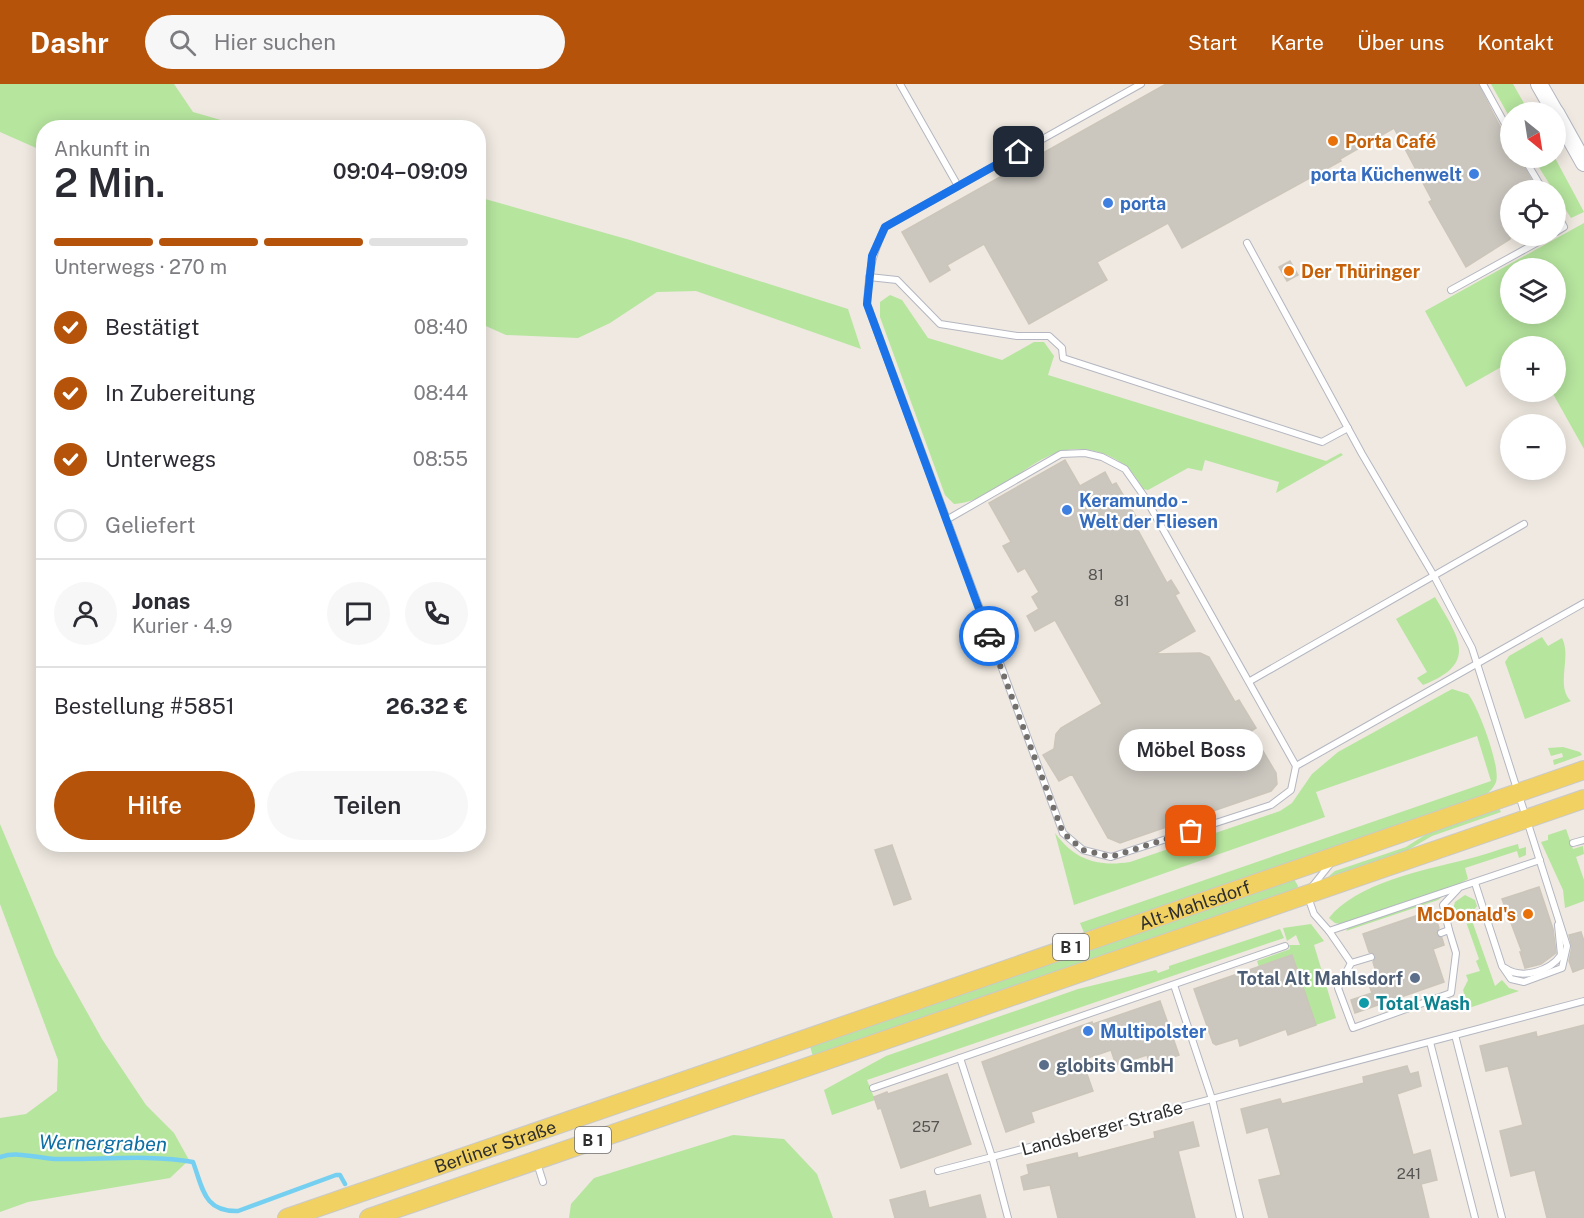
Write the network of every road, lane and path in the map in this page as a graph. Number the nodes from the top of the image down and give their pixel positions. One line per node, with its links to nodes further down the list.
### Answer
1 (900, 84): 9 (lane)
2 (1141, 84): 9 (lane)
3 (1483, 84): 6 (lane)
4 (1539, 84): 5 (street)
5 (1549, 102)
6 (1500, 115)
7 (1566, 132): 8 (street)
8 (1584, 163)
9 (958, 186): 12 (lane)
10 (1247, 243): 14 (lane)
11 (1532, 246): 13 (lane)
12 (869, 277): 14 (lane); 15 (lane)
13 (1451, 290)
14 (1348, 428): 17 (lane)
15 (948, 519): 20 (lane); 21 (lane)
16 (1524, 524): 17 (lane)
17 (1434, 576): 19 (lane); 20 (lane)
18 (1584, 603): 19 (lane)
19 (1476, 664): 21 (lane); 23 (lane)
20 (1250, 681): 21 (lane)
21 (1296, 766)
22 (1584, 770): 23 (main road, Alt-Mahlsdorf / B 1)
23 (1520, 792): 25 (lane); 28 (main road, Alt-Mahlsdorf / B 1)
24 (1584, 799): 25 (main road, Alt-Mahlsdorf / B 1)
25 (1528, 818): 29 (lane); 32 (main road, Alt-Mahlsdorf / B 1)
26 (1584, 840): 27 (lane)
27 (1573, 843)
28 (1337, 855): 32 (lane); 42 (main road, Alt-Mahlsdorf / B 1)
29 (1540, 860): 30 (lane); 30 (lane)
30 (1475, 883): 31 (lane)
31 (1459, 888): 33 (lane); 34 (lane)
32 (1307, 894): 34 (lane); 45 (main road, Alt-Mahlsdorf / B 1)
33 (1449, 930): 35 (lane); 38 (lane)
34 (1329, 931): 38 (lane)
35 (1441, 933)
36 (1285, 946): 39 (lane)
37 (1371, 957): 38 (lane)
38 (1352, 963)
39 (1174, 985): 44 (lane); 47 (lane)
40 (1584, 1001): 41 (lane, Landsberger Straße)
41 (1455, 1035): 43 (lane, Landsberger Straße); 57 (lane)
42 (805, 1039): 52 (main road, Berliner Straße / B 1)
43 (1430, 1042): 47 (lane, Landsberger Straße); 56 (lane)
44 (960, 1058): 46 (lane); 48 (lane)
45 (818, 1063): 49 (main road, Berliner Straße / B 1)
46 (873, 1088)
47 (1212, 1099): 48 (lane, Landsberger Straße); 55 (lane)
48 (992, 1157): 50 (lane, Landsberger Straße); 54 (lane)
49 (536, 1160): 51 (lane); 53 (main road, Berliner Straße / B 1)
50 (938, 1171)
51 (543, 1182)
52 (287, 1218)
53 (369, 1218)
54 (1008, 1218)
55 (1240, 1218)
56 (1475, 1218)
57 (1502, 1218)

